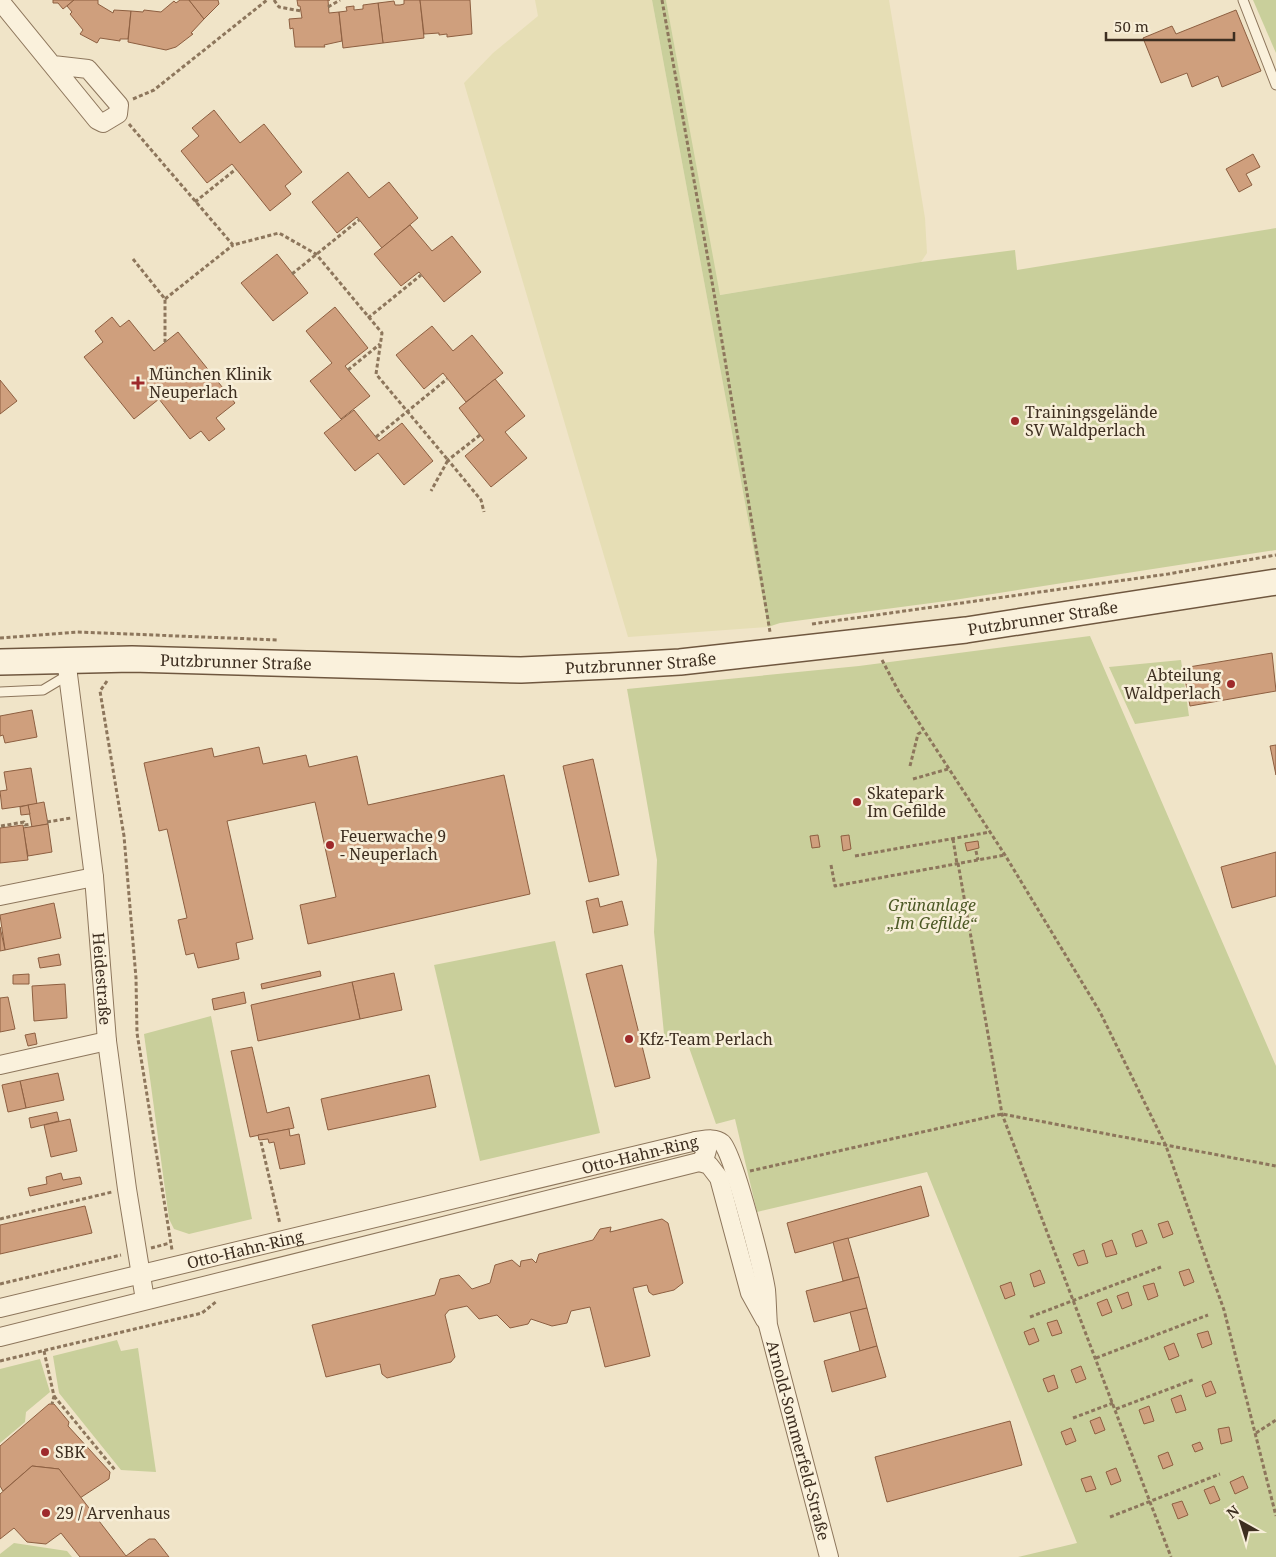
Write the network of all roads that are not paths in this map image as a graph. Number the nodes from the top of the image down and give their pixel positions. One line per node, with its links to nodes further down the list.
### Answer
1 (1243, 0): 4 (lane)
2 (0, 1): 3 (street)
3 (53, 65): 3 (street)
4 (1276, 85)
5 (1276, 582): 7 (main road, Putzbrunner Straße)
6 (0, 662): 7 (main road, Putzbrunner Straße)
7 (67, 667): 8 (lane); 9 (street, Heidestraße)
8 (0, 692)
9 (94, 877): 10 (street); 11 (street, Heidestraße)
10 (0, 896)
11 (107, 1041): 12 (street); 15 (street, Heidestraße)
12 (0, 1065)
13 (696, 1141): 14 (street, Otto-Hahn-Ring); 15 (street, Otto-Hahn-Ring); 18 (street, Arnold-Sommerfeld-Straße)
14 (699, 1162): 16 (street, Otto-Hahn-Ring); 18 (street, Arnold-Sommerfeld-Straße)
15 (140, 1274): 16 (street, Heidestraße); 17 (street, Otto-Hahn-Ring)
16 (145, 1300): 19 (street, Otto-Hahn-Ring)
17 (0, 1308)
18 (768, 1325): 20 (street, Arnold-Sommerfeld-Straße)
19 (0, 1337)
20 (829, 1557)

